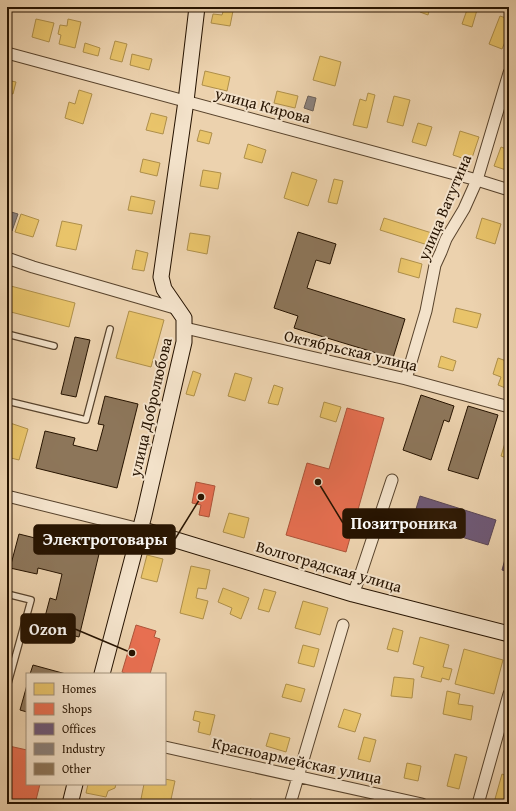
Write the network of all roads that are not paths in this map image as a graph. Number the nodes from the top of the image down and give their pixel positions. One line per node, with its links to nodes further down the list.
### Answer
1 (197, 7): 4 (street, улица Добролюбова)
2 (7, 53): 4 (street, улица Кирова)
3 (509, 73): 5 (street, улица Ватутина)
4 (186, 101): 5 (street, улица Кирова); 8 (street, улица Добролюбова)
5 (477, 180): 6 (street, улица Кирова); 13 (street, улица Ватутина)
6 (509, 190)
7 (7, 258): 8 (street)
8 (178, 309): 9 (street, улица Добролюбова)
9 (185, 328): 13 (street, Октябрьская улица); 18 (street, улица Добролюбова)
10 (110, 329): 14 (lane)
11 (7, 334): 12 (lane)
12 (54, 346)
13 (406, 378): 15 (street, Октябрьская улица)
14 (7, 401)
15 (509, 407)
16 (392, 480): 20 (street)
17 (7, 496): 18 (street)
18 (140, 529): 20 (street, Волгоградская улица); 23 (street, улица Добролюбова)
19 (7, 594): 24 (lane)
20 (353, 594): 22 (street, Волгоградская улица)
21 (343, 625): 27 (street)
22 (509, 634)
23 (102, 673)
24 (7, 687)
25 (509, 694): 32 (street)
26 (166, 747): 27 (street, Красноармейская улица)
27 (298, 777): 30 (street); 31 (street, Красноармейская улица)
28 (75, 785): 29 (street)
29 (70, 804)
30 (290, 804)
31 (422, 804)
32 (478, 804)

